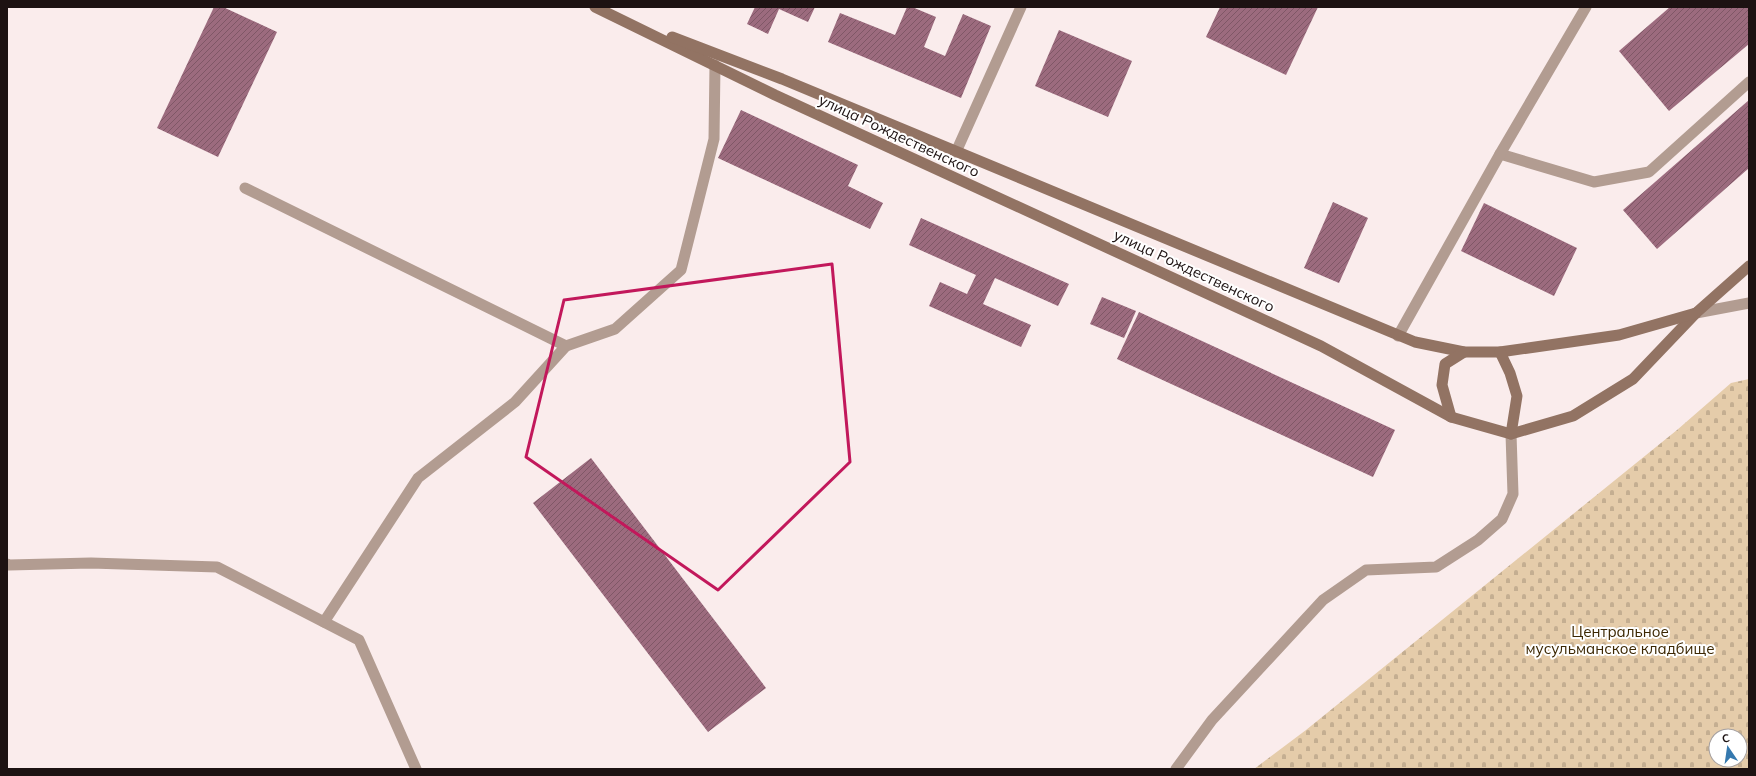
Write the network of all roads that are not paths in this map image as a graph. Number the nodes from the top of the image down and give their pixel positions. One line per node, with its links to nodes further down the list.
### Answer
1 (1021, 7): 6 (street)
2 (1586, 7): 7 (street)
3 (601, 8): 4 (main road, улица Рождественского); 6 (main road)
4 (715, 65): 13 (street); 16 (main road, улица Рождественского)
5 (1749, 82): 7 (street)
6 (956, 152): 12 (main road)
7 (1500, 154): 12 (street)
8 (245, 188): 13 (street)
9 (1749, 266): 11 (main road)
10 (1749, 302): 11 (street)
11 (1696, 313): 15 (main road); 17 (main road)
12 (1398, 336): 14 (main road)
13 (566, 346): 19 (street)
14 (1464, 352): 15 (main road); 16 (main road)
15 (1500, 352): 17 (main road)
16 (1451, 417): 17 (main road, улица Рождественского)
17 (1511, 434): 21 (street)
18 (7, 564): 19 (street)
19 (324, 622): 20 (street)
20 (416, 769)
21 (1176, 769)

